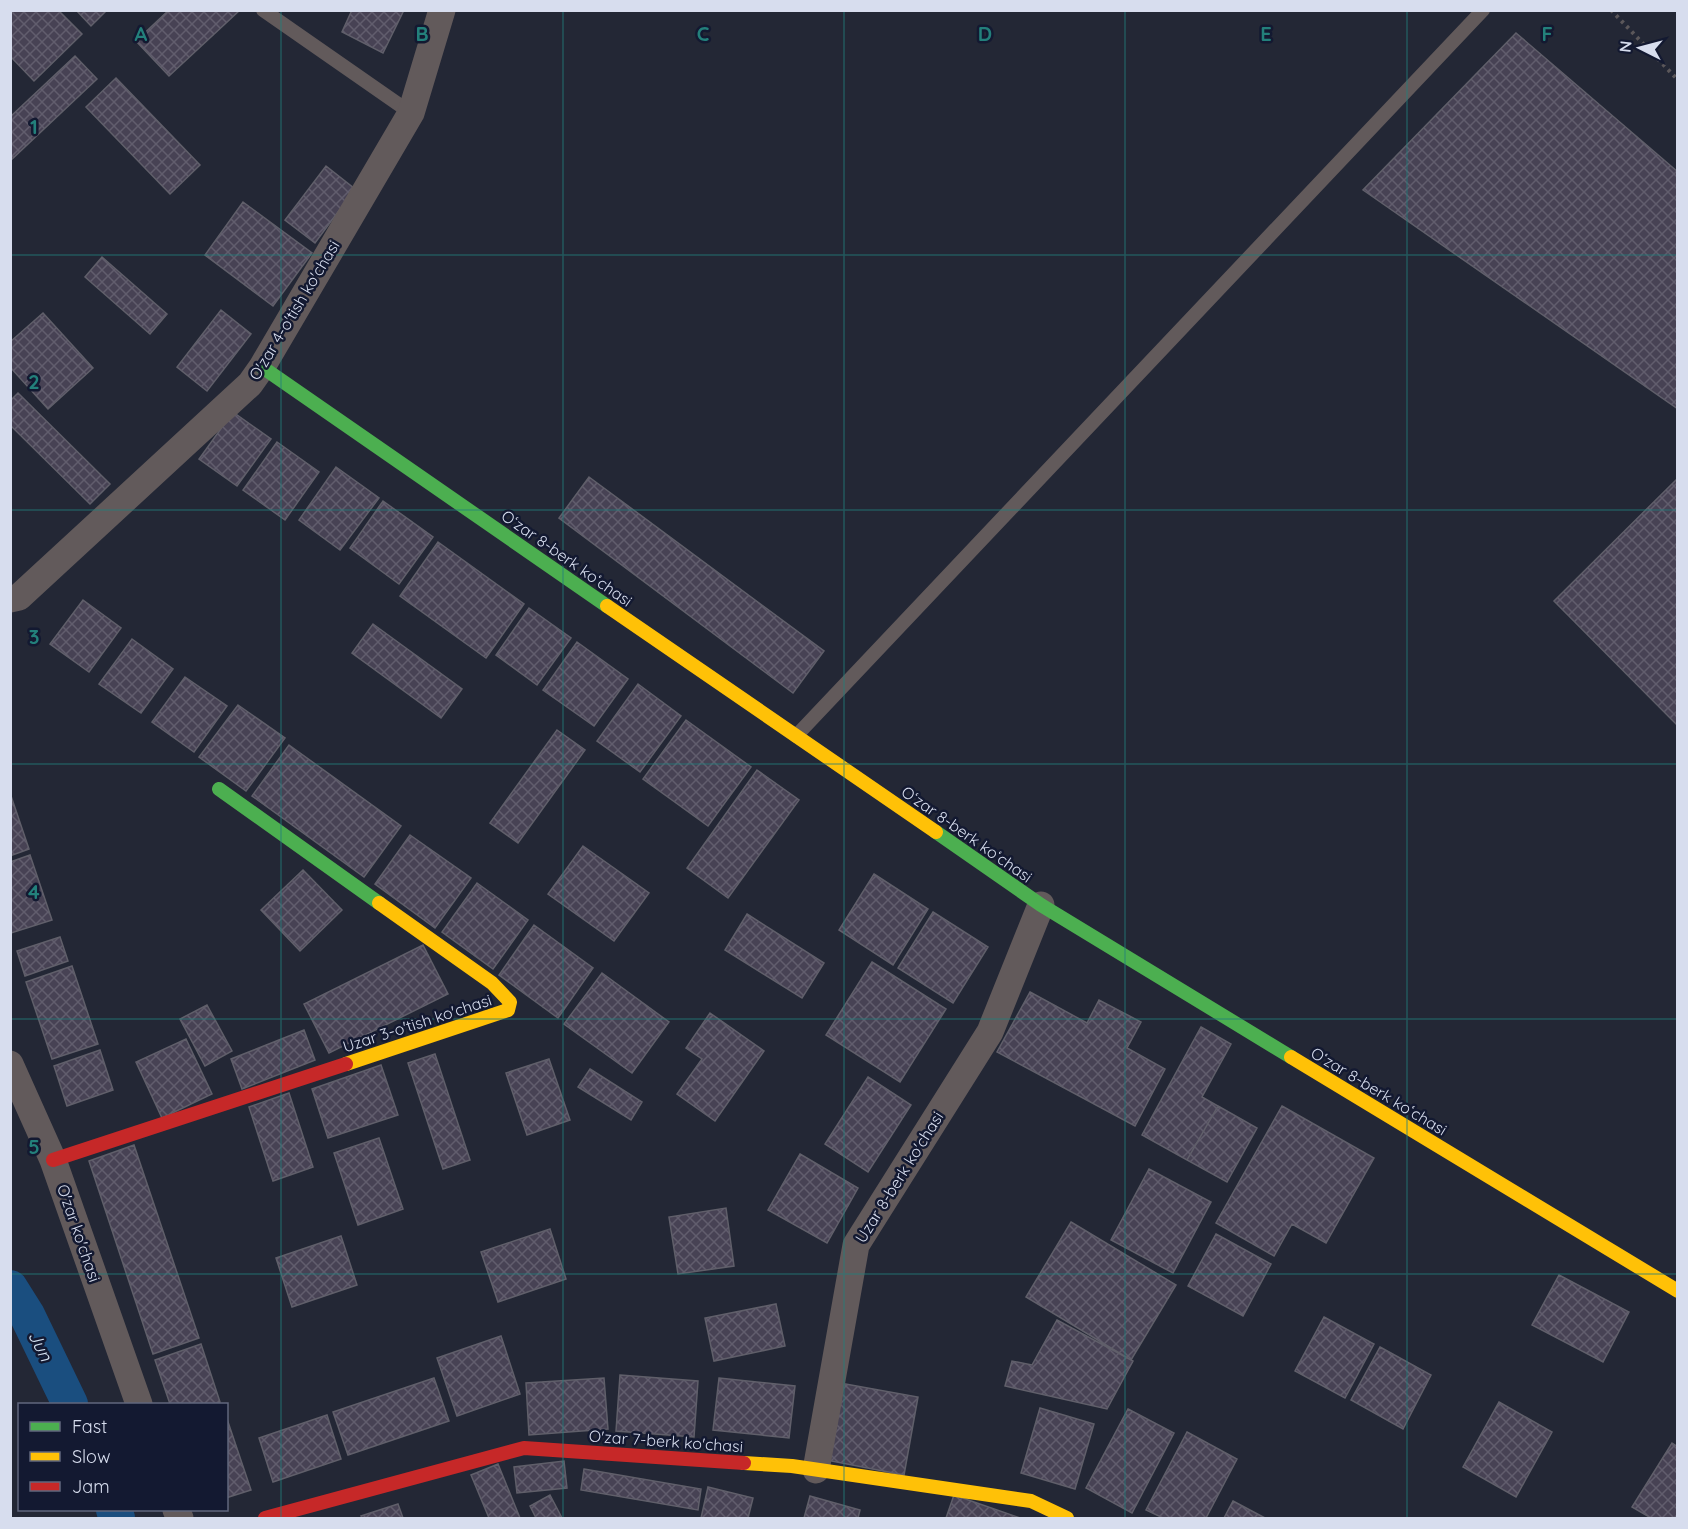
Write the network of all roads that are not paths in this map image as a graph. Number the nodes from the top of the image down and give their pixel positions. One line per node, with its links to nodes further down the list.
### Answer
1 (263, 10): 4 (lane)
2 (442, 10): 4 (street, O'zar 4-o'tish ko'chasi)
3 (1483, 10): 7 (lane)
4 (411, 113): 5 (street, O'zar 4-o'tish ko'chasi)
5 (262, 368): 6 (street, O'zar 4-o'tish ko'chasi); 7 (street, Oʻzar 8-berk koʻchasi)
6 (10, 599)
7 (796, 736): 9 (street, Oʻzar 8-berk koʻchasi)
8 (219, 789): 12 (street, Uzar 3-o'tish ko'chasi)
9 (1041, 905): 13 (street, Oʻzar 8-berk koʻchasi); 15 (street, Uzar 8-berk ko'chasi)
10 (10, 1064): 11 (street, O'zar ko'chasi)
11 (17, 1093): 12 (street, O'zar ko'chasi)
12 (53, 1160): 14 (street, O'zar ko'chasi)
13 (1677, 1292)
14 (139, 1403)
15 (816, 1470): 16 (street, O'zar 7-berk ko'chasi); 17 (street, O'zar 7-berk ko'chasi)
16 (265, 1518)
17 (1067, 1518)

